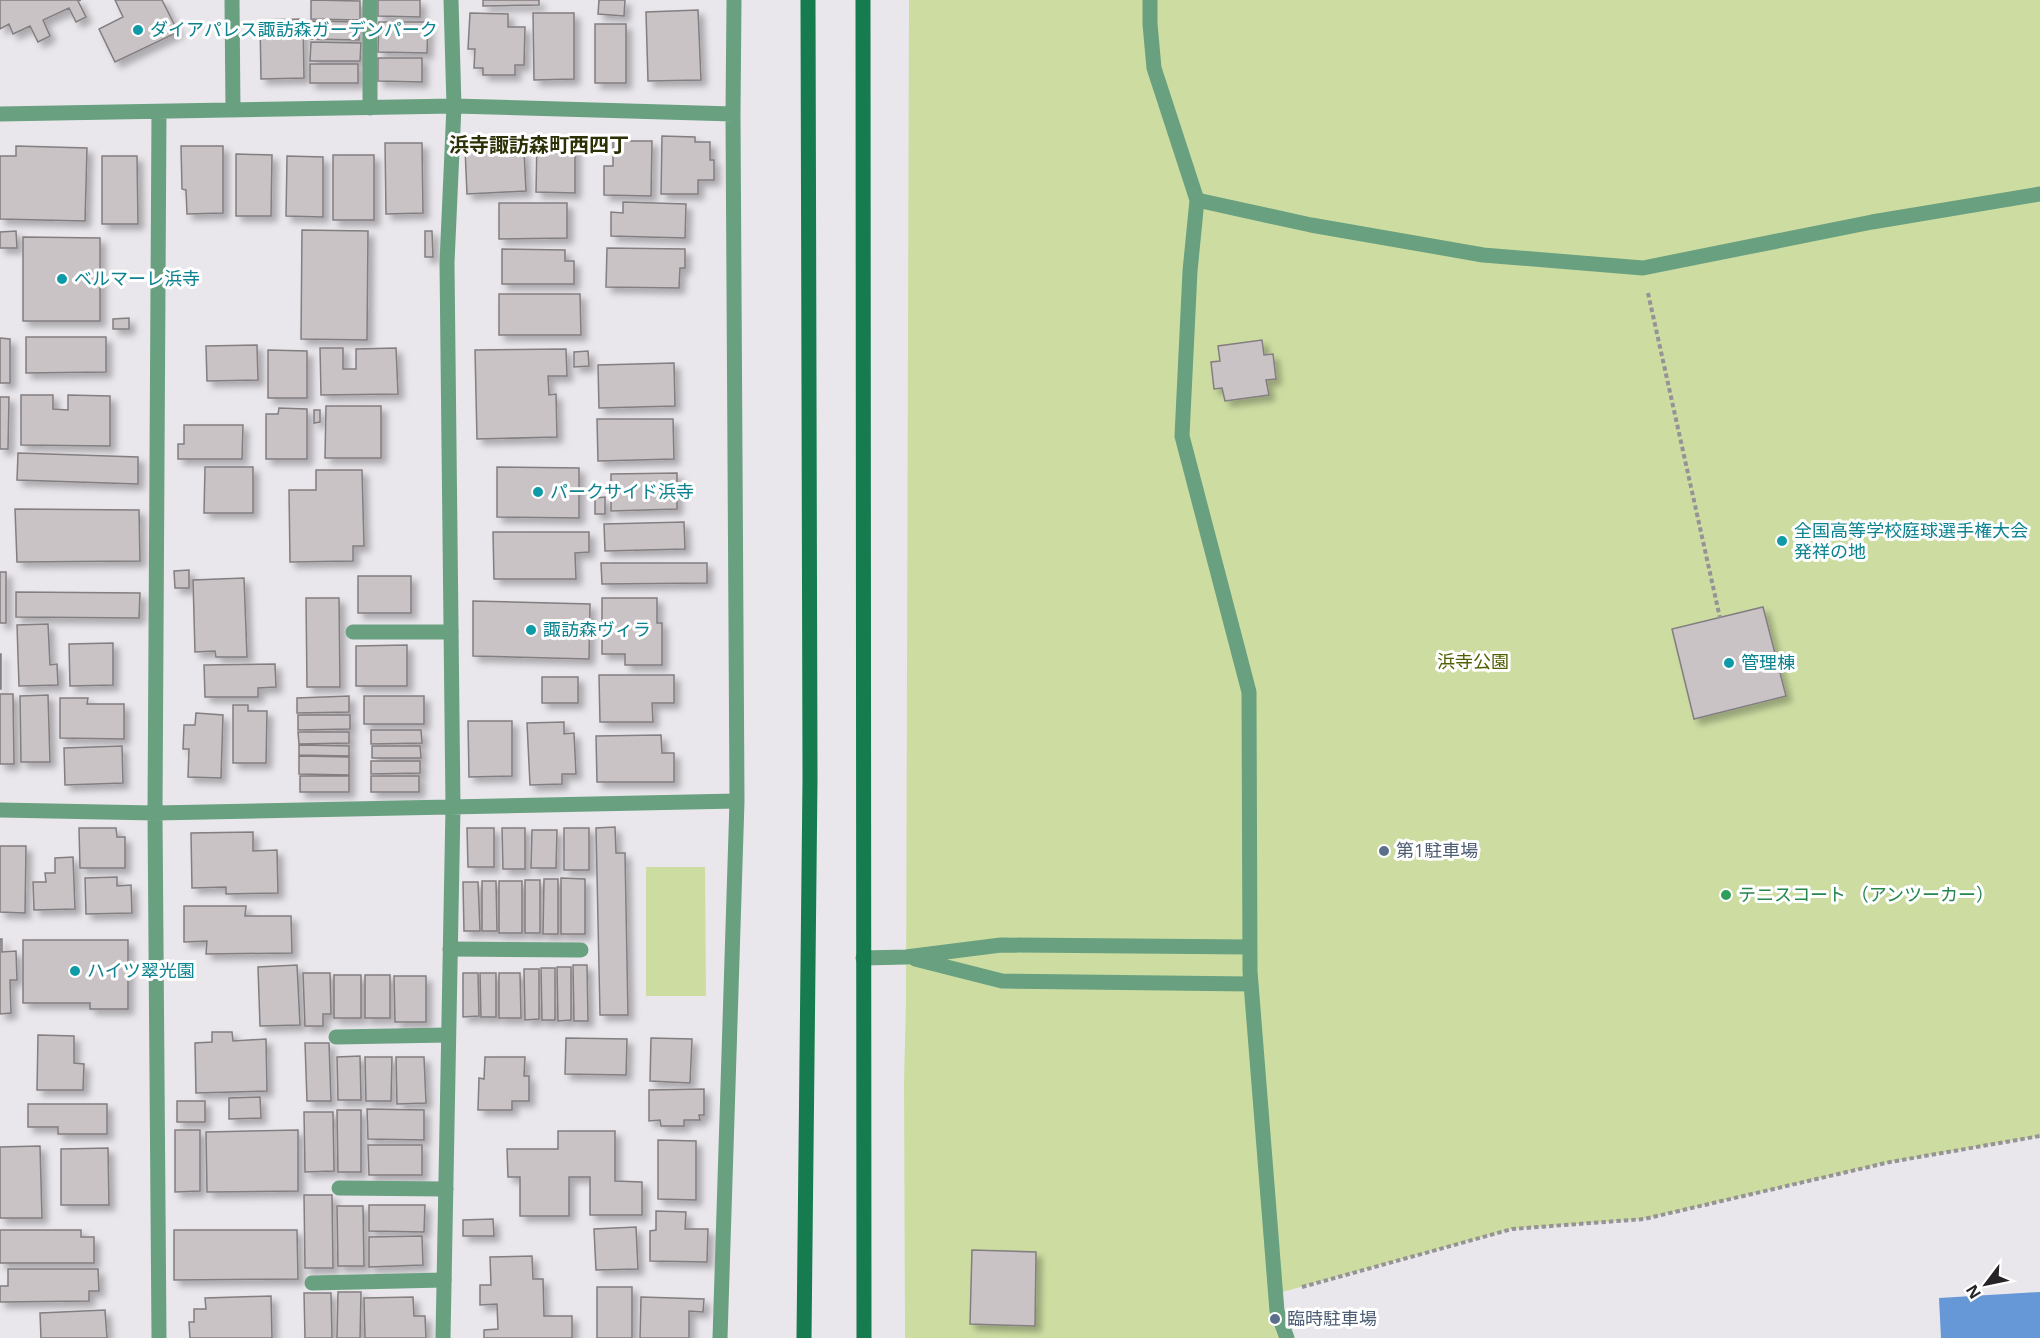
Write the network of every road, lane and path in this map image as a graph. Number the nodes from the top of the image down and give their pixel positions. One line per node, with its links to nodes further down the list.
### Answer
1 (232, 0): 10 (street)
2 (370, 0): 9 (street)
3 (451, 0): 8 (street)
4 (734, 0): 13 (street)
5 (808, 0): 41 (street)
6 (863, 0): 28 (street)
7 (1150, 0): 15 (street)
8 (454, 106): 9 (street); 13 (street); 19 (street)
9 (370, 108): 10 (street)
10 (234, 110): 11 (street)
11 (159, 112): 12 (street); 23 (street)
12 (0, 114)
13 (733, 114): 20 (street)
14 (2040, 194): 16 (street)
15 (1197, 200): 16 (street); 24 (street)
16 (1643, 268): 17 (path)
17 (1720, 618)
18 (353, 632): 19 (street)
19 (451, 632): 21 (street)
20 (737, 801): 21 (street); 40 (street)
21 (453, 807): 23 (street); 25 (street)
22 (0, 810): 23 (street)
23 (155, 813): 38 (street)
24 (1250, 947): 27 (street); 29 (street)
25 (450, 950): 26 (street); 30 (street)
26 (581, 950)
27 (906, 957): 28 (street); 29 (street)
28 (863, 958): 42 (street)
29 (1251, 984): 37 (street)
30 (448, 1035): 31 (street); 34 (street)
31 (336, 1037)
32 (2040, 1136): 37 (path)
33 (339, 1188): 34 (street)
34 (446, 1190): 35 (street)
35 (444, 1280): 36 (street); 39 (street)
36 (312, 1283)
37 (1275, 1294): 43 (street)
38 (159, 1338)
39 (443, 1338)
40 (720, 1338)
41 (804, 1338)
42 (864, 1338)
43 (1287, 1338)

